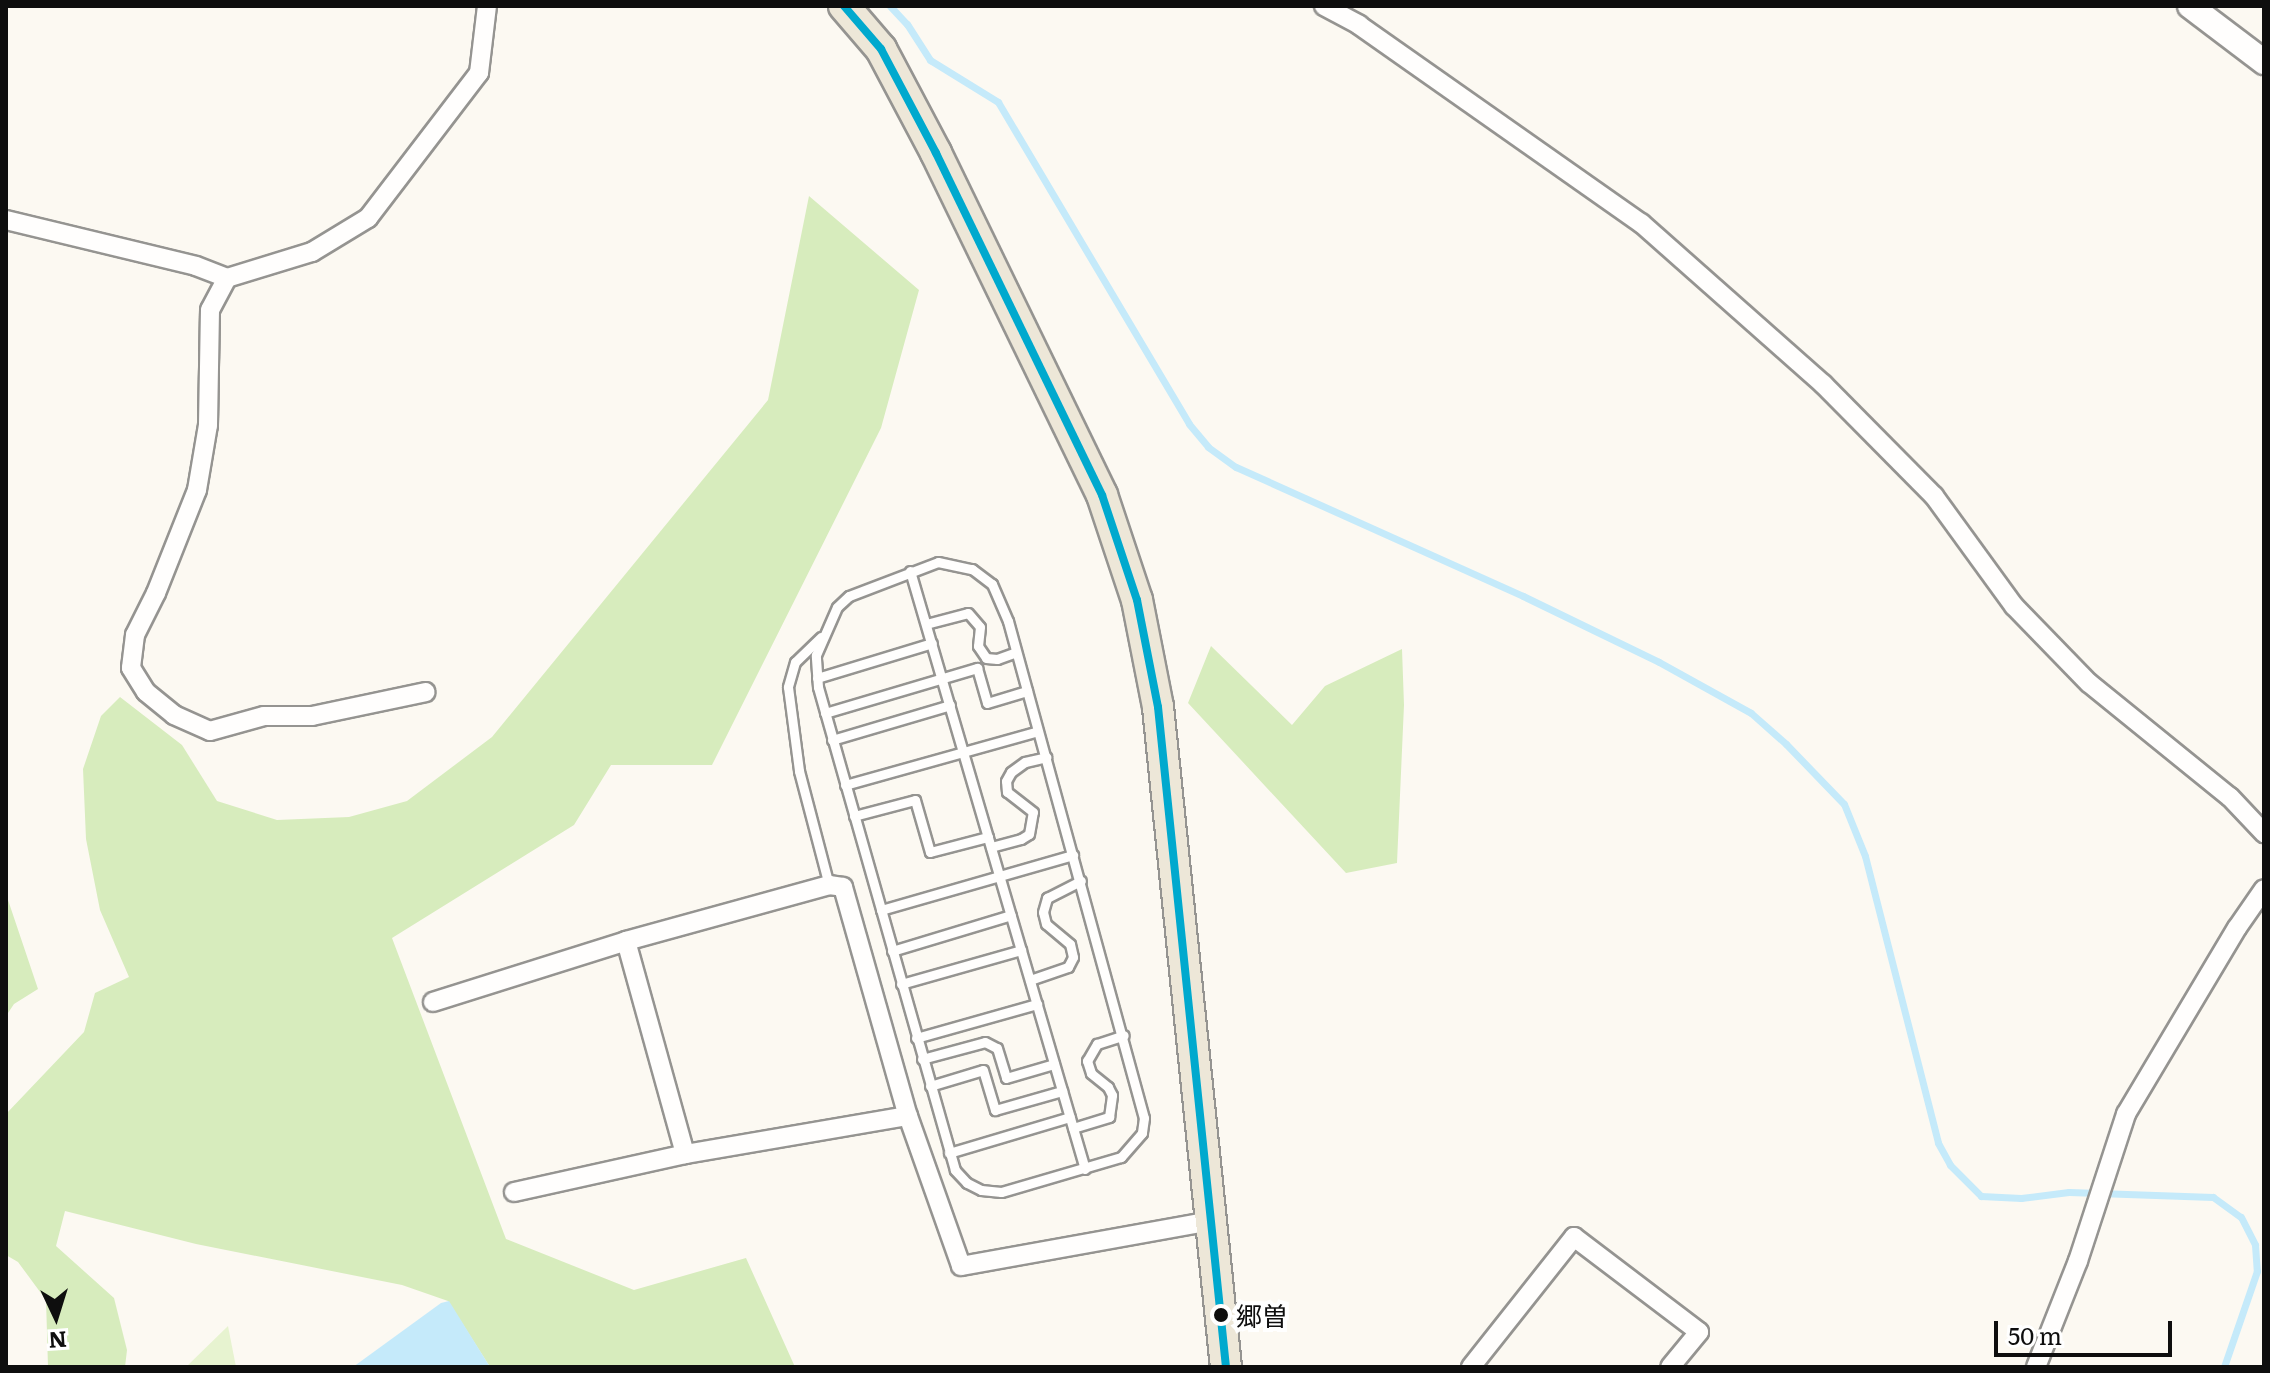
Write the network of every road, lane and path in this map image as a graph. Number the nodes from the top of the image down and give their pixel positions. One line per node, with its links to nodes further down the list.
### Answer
1 (487, 6): 7 (street)
2 (844, 6): 54 (main road)
3 (1324, 6): 25 (street)
4 (2190, 6): 5 (street)
5 (2264, 62)
6 (6, 220): 7 (street)
7 (227, 278): 16 (street)
8 (910, 571): 9 (lane); 10 (lane); 12 (lane)
9 (926, 624): 11 (lane); 12 (lane)
10 (823, 635): 13 (lane); 30 (lane)
11 (932, 643): 13 (lane); 14 (lane)
12 (1016, 652): 15 (lane)
13 (817, 678): 18 (lane)
14 (942, 679): 15 (lane); 17 (lane); 18 (lane)
15 (1027, 691): 19 (lane)
16 (426, 692)
17 (950, 705): 20 (lane); 21 (lane)
18 (825, 713): 20 (lane)
19 (1038, 731): 21 (lane); 22 (lane)
20 (832, 740): 23 (lane)
21 (963, 752): 23 (lane); 26 (lane)
22 (1046, 757): 26 (lane); 27 (lane)
23 (845, 785): 24 (lane)
24 (854, 816): 26 (lane); 32 (lane)
25 (2264, 833)
26 (990, 842): 28 (lane)
27 (1073, 855): 28 (lane); 29 (lane)
28 (999, 876): 32 (lane); 33 (lane)
29 (1081, 881): 37 (lane); 41 (lane)
30 (829, 885): 34 (street); 47 (street)
31 (2264, 889): 58 (street)
32 (881, 910): 36 (lane)
33 (1011, 915): 35 (lane); 36 (lane)
34 (626, 941): 39 (street); 51 (street)
35 (1021, 950): 37 (lane); 38 (lane)
36 (892, 951): 38 (lane)
37 (1030, 980): 40 (lane)
38 (901, 984): 42 (lane)
39 (433, 1002)
40 (1037, 1004): 42 (lane); 44 (lane)
41 (1124, 1035): 49 (lane); 52 (lane)
42 (916, 1038): 43 (lane)
43 (922, 1059): 44 (lane); 45 (lane)
44 (1054, 1064): 46 (lane)
45 (930, 1086): 46 (lane); 50 (lane)
46 (1062, 1091): 48 (lane)
47 (908, 1116): 51 (street); 54 (street)
48 (1070, 1117): 49 (lane); 50 (lane)
49 (1073, 1128): 52 (lane)
50 (949, 1153): 52 (lane)
51 (685, 1154): 53 (street)
52 (1085, 1169)
53 (514, 1192)
54 (1210, 1221): 55 (main road)
55 (1226, 1367)
56 (1471, 1367): 57 (street)
57 (1670, 1367)
58 (2036, 1367)

